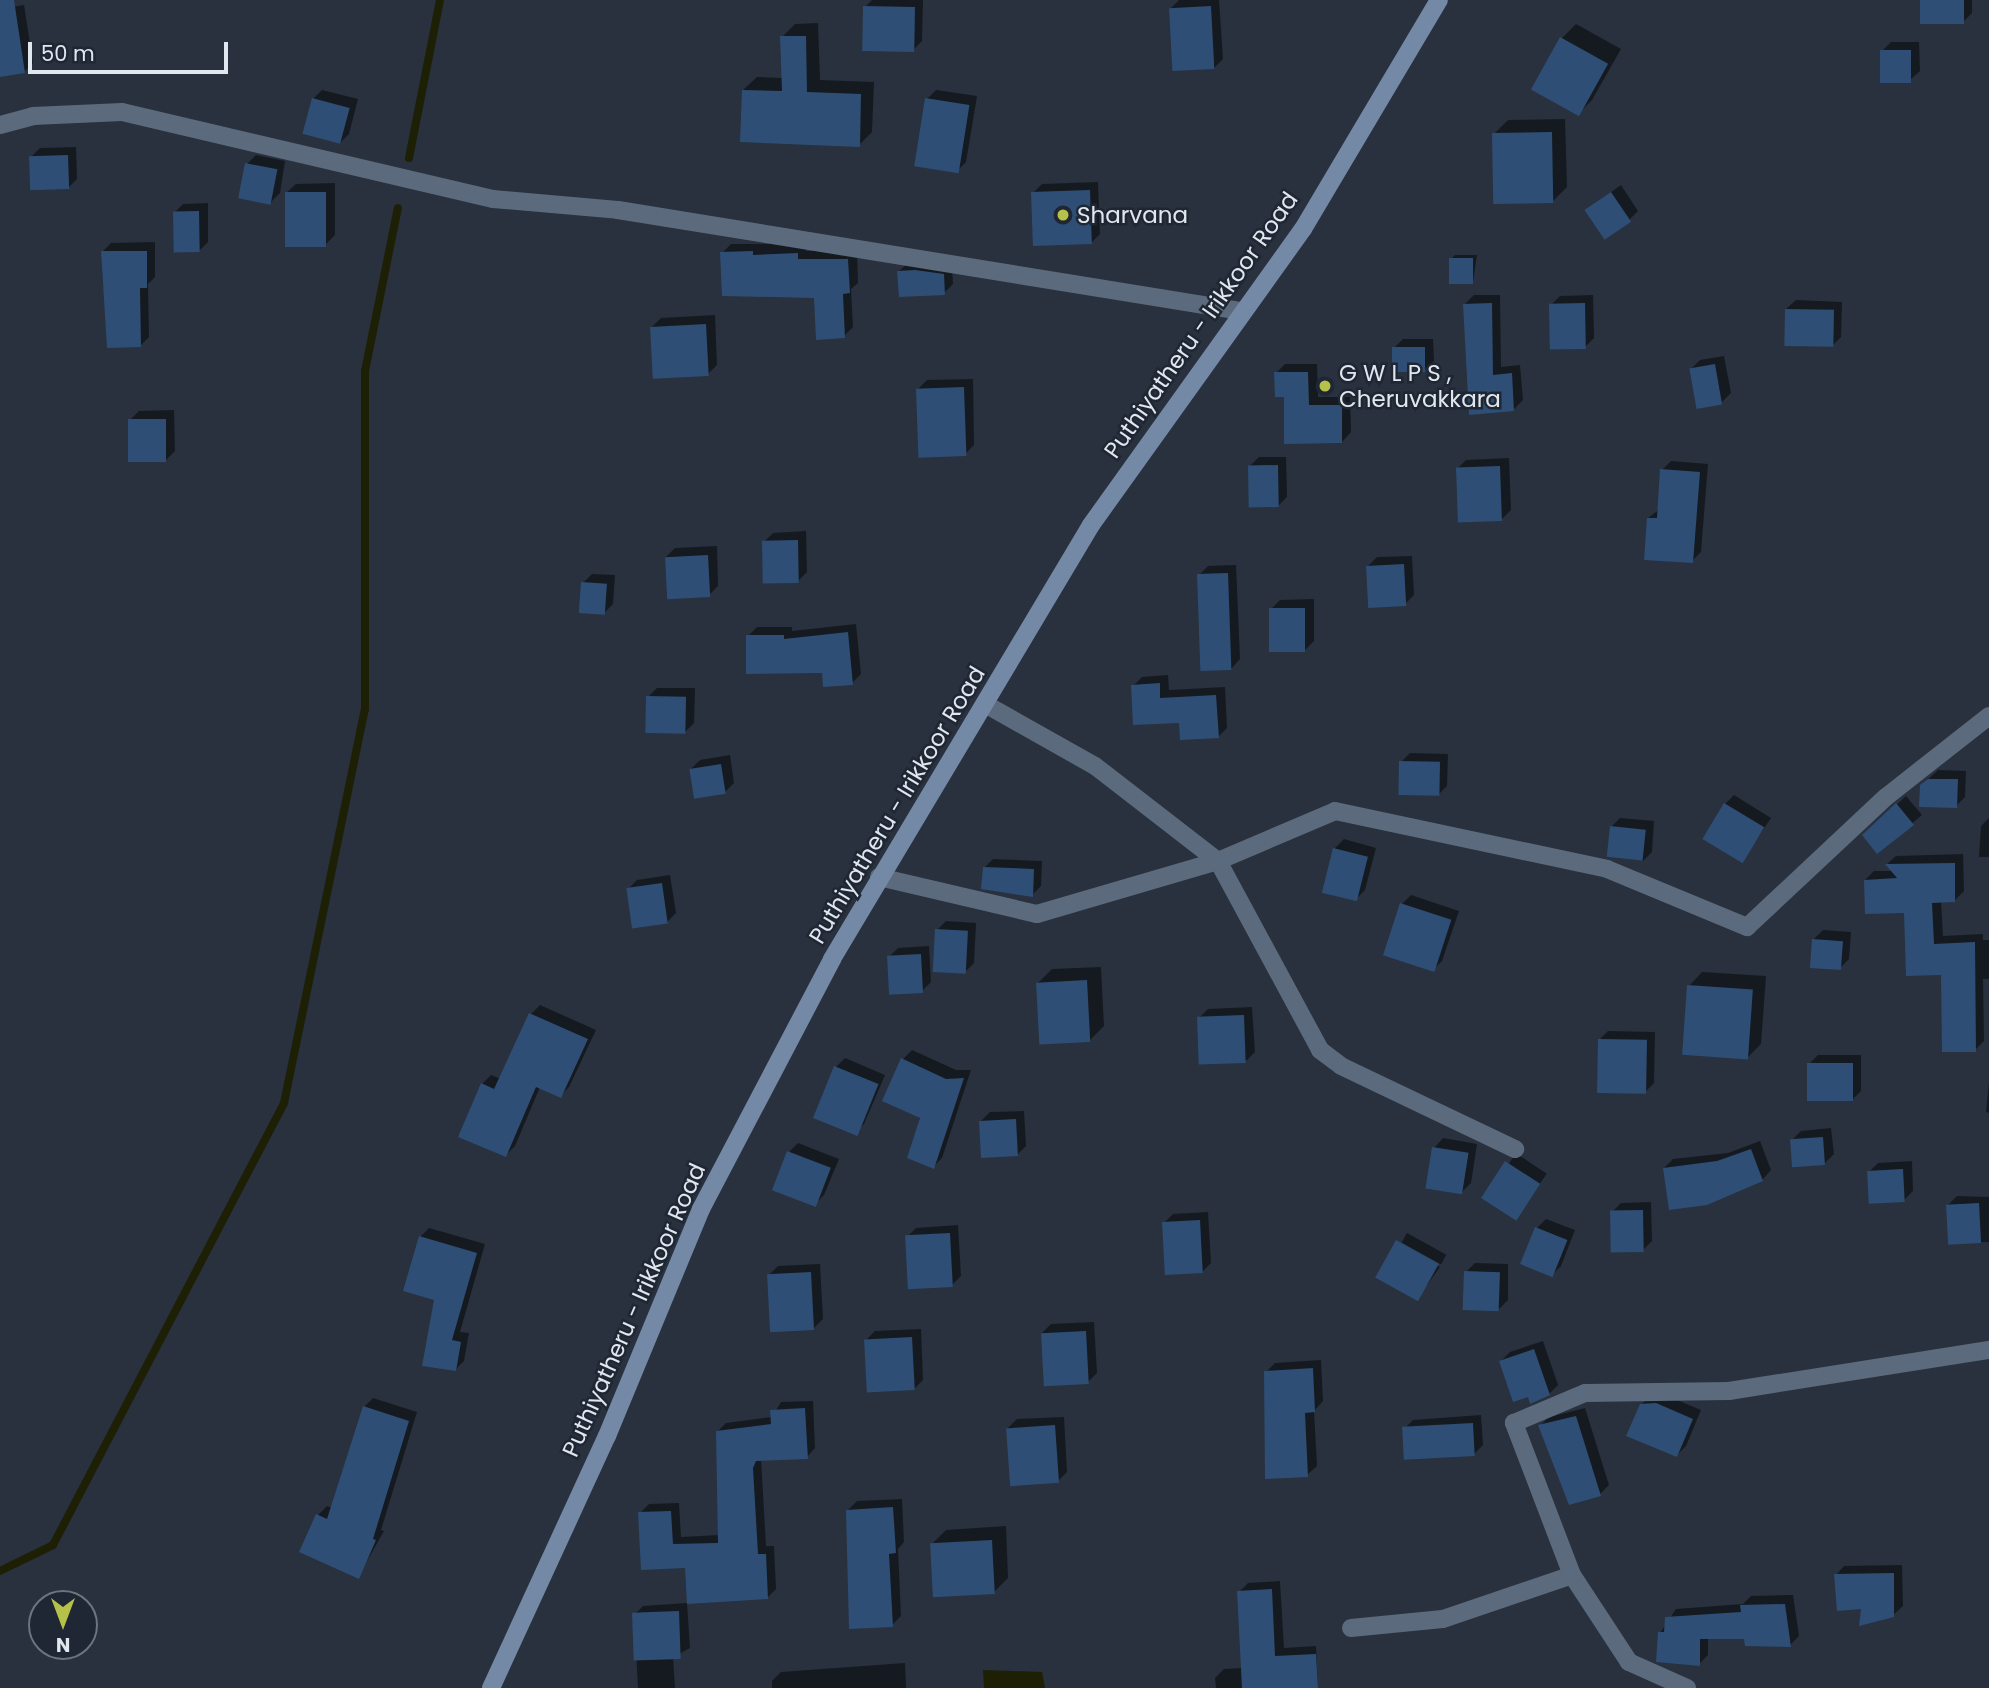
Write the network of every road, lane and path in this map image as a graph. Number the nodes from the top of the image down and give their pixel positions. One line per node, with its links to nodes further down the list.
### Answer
1 (1439, 0): 3 (main road, Puthiyatheru - Irikkoor Road)
2 (0, 125): 3 (street)
3 (1240, 311): 4 (main road, Puthiyatheru - Irikkoor Road)
4 (985, 704): 6 (street); 7 (main road, Puthiyatheru - Irikkoor Road)
5 (1989, 716): 6 (street)
6 (1218, 861): 7 (street); 8 (street)
7 (879, 877): 12 (main road, Puthiyatheru - Irikkoor Road)
8 (1515, 1149)
9 (1989, 1350): 10 (street)
10 (1572, 1575): 11 (street); 13 (street)
11 (1351, 1628)
12 (491, 1688)
13 (1687, 1688)

